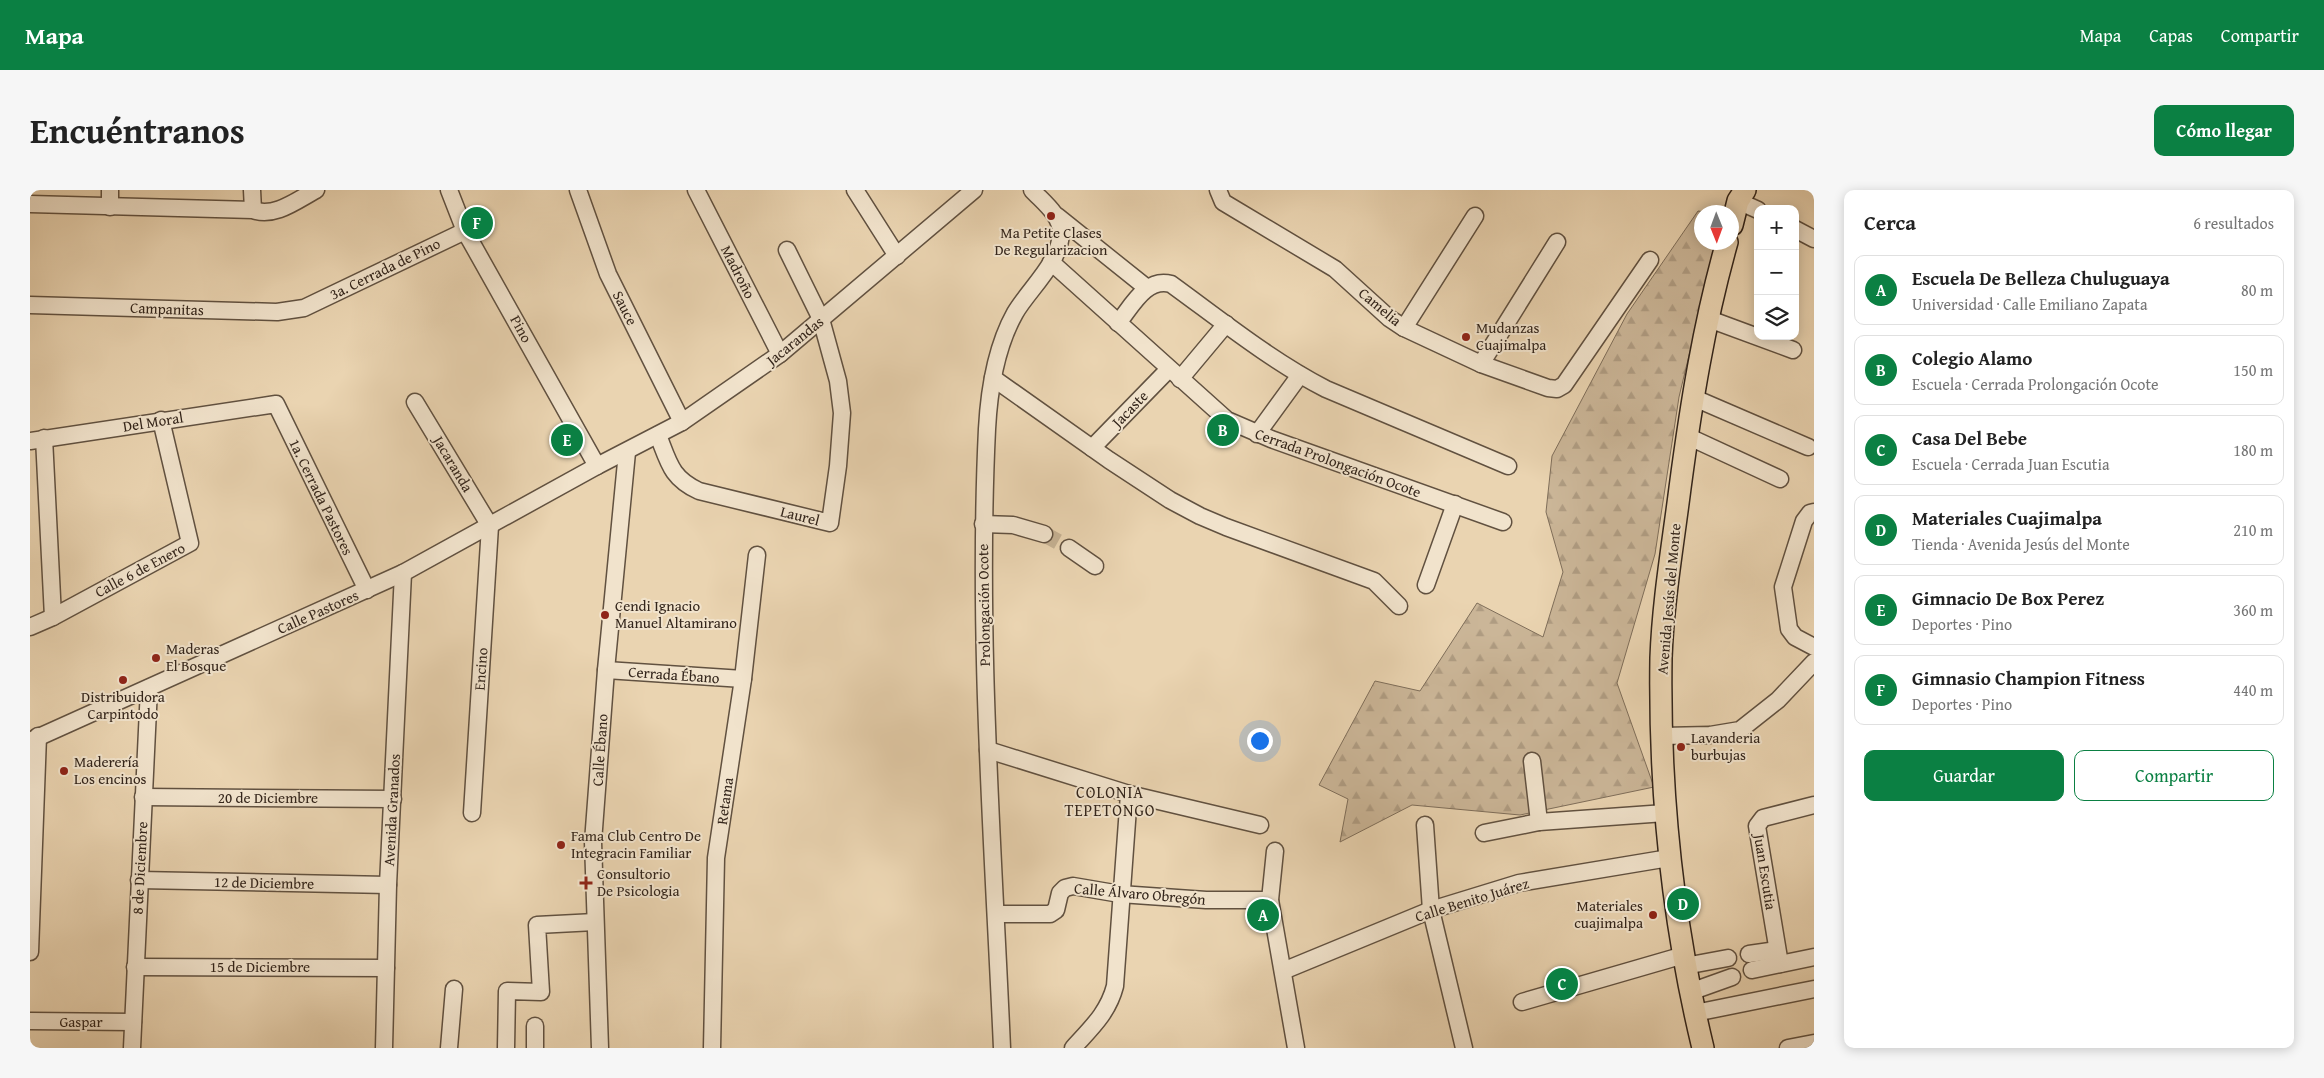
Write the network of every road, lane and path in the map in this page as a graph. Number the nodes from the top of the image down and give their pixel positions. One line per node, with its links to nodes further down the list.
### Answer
1 (110, 190): 14 (street)
2 (252, 190): 15 (street)
3 (316, 190): 15 (street)
4 (449, 190): 18 (street, Pino)
5 (578, 190): 45 (street, Sauce)
6 (696, 190): 36 (street, Madroño)
7 (855, 190): 24 (street)
8 (974, 190): 24 (street, Jacarandas)
9 (1032, 190): 16 (street)
10 (1219, 193): 34 (street, Camelia)
11 (1741, 195): 13 (street)
12 (30, 204): 14 (street)
13 (1754, 206)
14 (110, 207): 15 (street)
15 (253, 210)
16 (1056, 216): 26 (street, Prolongación Ocote); 27 (street)
17 (1475, 216): 34 (street)
18 (465, 231): 29 (street, 3a. Cerrada de Pino); 53 (street, Pino)
19 (1799, 231): 20 (street)
20 (1814, 238)
21 (1557, 242): 37 (street)
22 (787, 250): 30 (street)
23 (1725, 250): 31 (main road, Avenida Jesús del Monte)
24 (897, 256): 30 (street, Jacarandas)
25 (1650, 260): 37 (street, Camelia)
26 (1051, 262): 32 (street, Cerrada Prolongación Ocote); 40 (street, Prolongación Ocote)
27 (1147, 288): 32 (street); 33 (street)
28 (30, 305): 29 (street, Campanitas)
29 (304, 308)
30 (822, 319): 36 (street, Jacarandas); 47 (street, Laurel)
31 (1709, 319): 35 (street); 41 (main road, Avenida Jesús del Monte)
32 (1118, 323): 38 (street, Cerrada Prolongación Ocote)
33 (1226, 324): 38 (street, Jacaste); 39 (street)
34 (1404, 328): 37 (street, Camelia)
35 (1793, 350)
36 (780, 354): 45 (street, Jacarandas)
37 (1481, 364)
38 (1174, 374): 46 (street, Cerrada Prolongación Ocote); 51 (street, Jacaste)
39 (1300, 375): 46 (street); 54 (street)
40 (993, 378): 51 (street); 59 (street, Prolongación Ocote)
41 (1692, 397): 48 (main road, Avenida Jesús del Monte); 50 (street)
42 (415, 402): 60 (street, Jacaranda)
43 (276, 404): 44 (street, Del Moral); 67 (street, 1a. Cerrada Pastores)
44 (161, 420): 49 (street, Del Moral); 69 (street, Calle 6 de Enero)
45 (682, 422): 47 (street, Jacarandas)
46 (1257, 434): 56 (street, Cerrada Prolongación Ocote)
47 (658, 435): 52 (street, Jacarandas)
48 (1686, 436): 55 (street); 76 (main road, Avenida Jesús del Monte)
49 (37, 439): 69 (street)
50 (1808, 447)
51 (1092, 448): 68 (street)
52 (627, 452): 53 (street, Jacarandas); 73 (street, Calle Ébano)
53 (597, 466): 60 (street, Calle Pastores)
54 (1508, 466)
55 (1780, 479)
56 (1455, 504): 58 (street, Cerrada Prolongación Ocote); 66 (street)
57 (1814, 512): 71 (street)
58 (1503, 522)
59 (983, 524): 61 (street); 78 (street, Prolongación Ocote)
60 (490, 526): 65 (street, Calle Pastores); 84 (street, Encino)
61 (1044, 534)
62 (1069, 548): 64 (street)
63 (757, 556): 74 (street, Retama)
64 (1094, 566)
65 (404, 573): 67 (street, Calle Pastores); 82 (street, Avenida Granados)
66 (1426, 585)
67 (367, 590): 75 (street, Calle Pastores)
68 (1399, 606)
69 (53, 617): 70 (street, Calle 6 de Enero)
70 (30, 627)
71 (1814, 647)
72 (1814, 662): 76 (street)
73 (606, 670): 74 (street, Cerrada Ébano); 98 (street, Calle Ébano)
74 (743, 680): 124 (street, Retama)
75 (149, 688): 77 (street, Calle Pastores); 81 (street, 8 de Diciembre)
76 (1662, 736): 85 (main road, Avenida Jesús del Monte)
77 (34, 738): 99 (street)
78 (988, 750): 80 (street); 97 (street, Prolongación Ocote)
79 (1532, 761): 86 (street)
80 (1129, 794): 87 (street); 94 (street)
81 (143, 798): 82 (street, 20 de Diciembre); 92 (street, 8 de Diciembre)
82 (393, 800): 93 (street, Avenida Granados)
83 (1814, 805): 100 (street, Juan Escutia)
84 (472, 813)
85 (1665, 813): 86 (street); 91 (main road, Avenida Jesús del Monte)
86 (1539, 822): 89 (street)
87 (1260, 825)
88 (1425, 825): 96 (street)
89 (1484, 833)
90 (1275, 851): 95 (street)
91 (1669, 858): 96 (street, Calle Benito Juárez); 103 (main road, Avenida Jesús del Monte)
92 (139, 880): 93 (street, 12 de Diciembre); 105 (street, 8 de Diciembre)
93 (388, 886): 106 (street, Avenida Granados)
94 (1120, 894): 95 (street, Calle Álvaro Obregón); 97 (street, Calle Álvaro Obregón); 126 (street)
95 (1270, 900): 107 (street)
96 (1431, 910): 107 (street, Calle Benito Juárez); 128 (street)
97 (996, 914): 125 (street, Prolongación Ocote)
98 (595, 922): 121 (street); 123 (street, Calle Ébano)
99 (30, 952)
100 (1779, 957): 101 (street); 104 (street)
101 (1814, 957)
102 (1728, 958): 103 (street)
103 (1684, 961): 111 (main road, Avenida Jesús del Monte); 112 (street)
104 (1750, 962)
105 (135, 967): 106 (street, 15 de Diciembre); 115 (street, 8 de Diciembre)
106 (386, 968): 119 (street, Avenida Granados)
107 (1283, 971): 127 (street)
108 (1732, 977): 111 (street)
109 (454, 989): 120 (street)
110 (1814, 989): 113 (street)
111 (1690, 992): 113 (main road, Avenida Jesús del Monte)
112 (1522, 1002)
113 (1695, 1013): 129 (main road, Avenida Jesús del Monte)
114 (30, 1021): 115 (street, Gaspar)
115 (132, 1022): 118 (street, 8 de Diciembre)
116 (535, 1026): 122 (street)
117 (1814, 1043): 130 (street)
118 (132, 1048)
119 (384, 1048)
120 (449, 1048)
121 (506, 1048)
122 (535, 1048)
123 (600, 1048)
124 (712, 1048)
125 (1002, 1048)
126 (1072, 1048)
127 (1296, 1048)
128 (1464, 1048)
129 (1703, 1048)
130 (1788, 1048)

